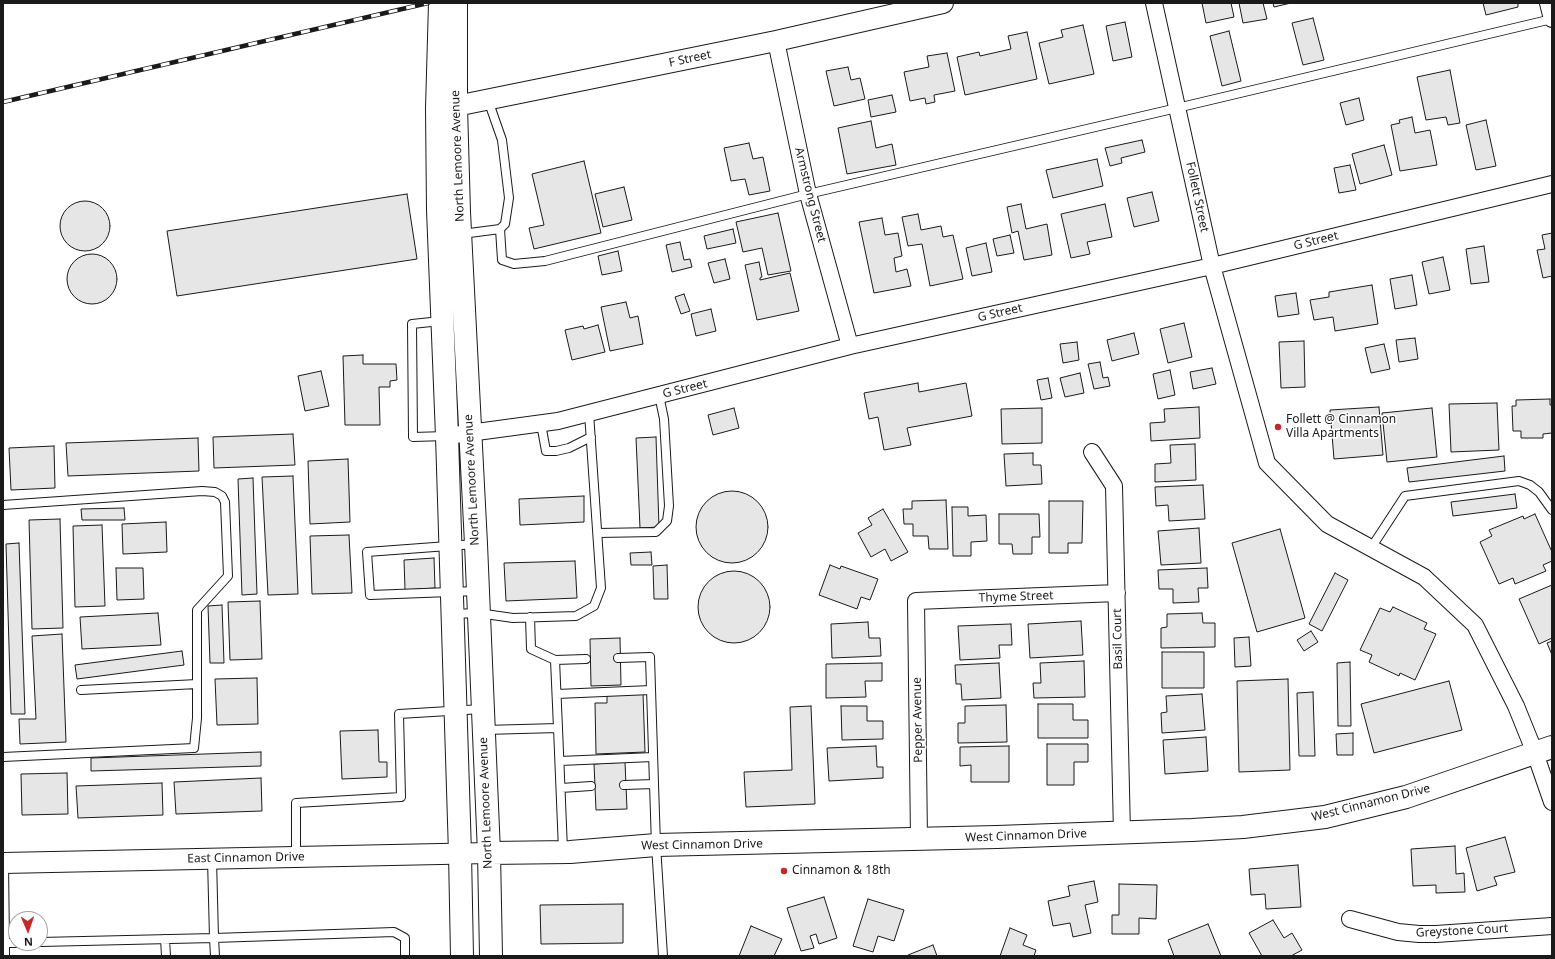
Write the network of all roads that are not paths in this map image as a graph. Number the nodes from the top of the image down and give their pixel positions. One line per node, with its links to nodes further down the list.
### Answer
1 (440, 3): 9 (main road, North Lemoore Avenue)
2 (456, 3): 9 (main road, North Lemoore Avenue)
3 (943, 3): 7 (street, F Street)
4 (1154, 3): 10 (street, Follett Street)
5 (1548, 3): 6 (street)
6 (1552, 19): 10 (lane)
7 (776, 41): 8 (street, F Street); 12 (street, Armstrong Street)
8 (488, 100): 9 (street, F Street); 13 (lane)
9 (446, 107): 14 (main road, North Lemoore Avenue); 16 (main road, North Lemoore Avenue)
10 (1177, 108): 12 (lane); 15 (street, Follett Street)
11 (1552, 184): 15 (street, G Street)
12 (808, 194): 13 (lane); 17 (street, Armstrong Street)
13 (500, 229): 14 (lane)
14 (460, 234): 16 (main road, North Lemoore Avenue)
15 (1212, 266): 17 (street, G Street); 30 (street, Follett Street)
16 (454, 319): 21 (main road, North Lemoore Avenue); 22 (main road, North Lemoore Avenue); 22 (lane)
17 (850, 346): 18 (street, G Street)
18 (659, 395): 19 (street, G Street); 27 (lane)
19 (589, 413): 20 (street, G Street); 23 (lane)
20 (541, 424): 21 (street, G Street); 23 (lane)
21 (470, 434): 22 (street, G Street); 28 (main road, North Lemoore Avenue)
22 (447, 436): 29 (main road, North Lemoore Avenue)
23 (591, 437): 27 (lane)
24 (1092, 452): 33 (street, Basil Court)
25 (3, 505): 41 (lane)
26 (1552, 510): 30 (lane)
27 (598, 533): 37 (lane)
28 (476, 544): 29 (lane); 32 (main road, North Lemoore Avenue)
29 (451, 545): 31 (main road, North Lemoore Avenue); 31 (lane)
30 (1371, 548): 49 (street, Follett Street)
31 (452, 591): 32 (lane); 36 (main road, North Lemoore Avenue)
32 (477, 591): 35 (main road, North Lemoore Avenue)
33 (1117, 593): 34 (street, Thyme Street); 58 (street, Basil Court)
34 (916, 601): 59 (street, Pepper Avenue)
35 (478, 613): 36 (lane); 37 (lane); 45 (main road, North Lemoore Avenue)
36 (453, 614): 46 (main road, North Lemoore Avenue)
37 (530, 617): 40 (lane)
38 (618, 658): 43 (lane)
39 (586, 659): 40 (lane)
40 (555, 660): 44 (lane)
41 (197, 684): 42 (lane); 50 (lane)
42 (81, 690)
43 (651, 690): 44 (lane); 51 (lane)
44 (557, 694): 47 (lane)
45 (482, 709): 46 (lane); 48 (main road, North Lemoore Avenue)
46 (456, 710): 62 (main road, North Lemoore Avenue); 64 (lane)
47 (558, 728): 48 (lane); 52 (lane)
48 (483, 730): 63 (main road, North Lemoore Avenue)
49 (1543, 750): 57 (street, Follett Street); 58 (main road, West Cinnamon Drive)
50 (3, 757)
51 (653, 757): 52 (lane); 53 (lane)
52 (560, 761): 56 (lane)
53 (654, 784): 54 (lane); 60 (lane)
54 (624, 785)
55 (591, 786): 56 (lane)
56 (561, 788): 61 (lane)
57 (1552, 802)
58 (1122, 833): 59 (main road, West Cinnamon Drive)
59 (919, 839): 60 (main road, West Cinnamon Drive)
60 (656, 845): 61 (main road, West Cinnamon Drive); 79 (lane)
61 (564, 852): 63 (main road, West Cinnamon Drive)
62 (460, 853): 63 (street, East Cinnamon Drive); 64 (street, East Cinnamon Drive); 77 (main road, North Lemoore Avenue)
63 (489, 853): 78 (main road, North Lemoore Avenue)
64 (296, 857): 65 (street, East Cinnamon Drive)
65 (212, 859): 66 (street, East Cinnamon Drive); 69 (lane)
66 (3, 860): 72 (lane)
67 (1350, 919): 68 (street, Greystone Court)
68 (1552, 926)
69 (214, 938): 70 (lane); 75 (lane); 76 (lane)
70 (165, 939): 71 (lane); 74 (lane)
71 (48, 942)
72 (5, 943): 73 (lane)
73 (5, 956)
74 (166, 956)
75 (215, 956)
76 (405, 956)
77 (462, 956)
78 (491, 956)
79 (663, 956)

